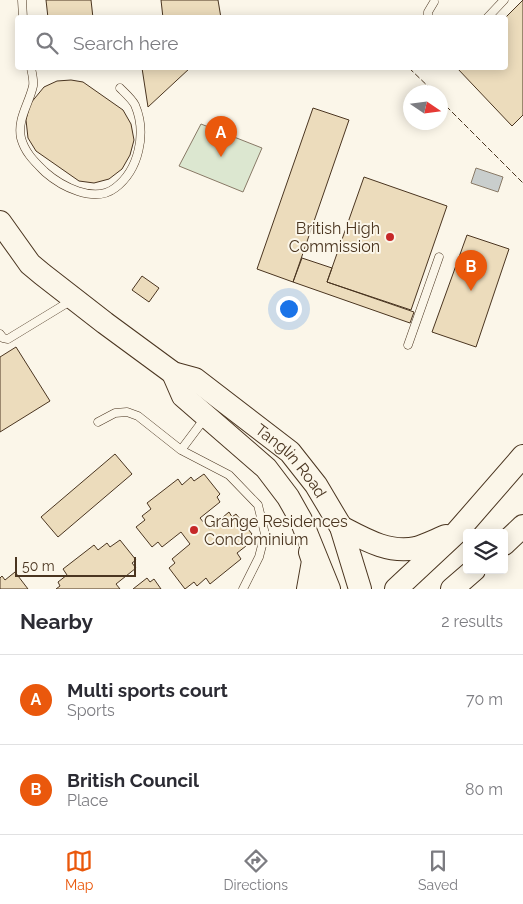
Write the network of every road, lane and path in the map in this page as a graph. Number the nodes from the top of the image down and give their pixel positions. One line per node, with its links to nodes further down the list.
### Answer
1 (22, 0): 4 (lane)
2 (504, 0): 6 (lane)
3 (434, 2): 5 (lane)
4 (23, 15)
5 (428, 15)
6 (489, 15)
7 (31, 70): 8 (lane)
8 (120, 88)
9 (0, 222): 11 (main road, Tanglin Road)
10 (439, 257): 13 (lane)
11 (74, 299): 12 (lane); 14 (main road, Tanglin Road)
12 (0, 334)
13 (408, 345)
14 (213, 407): 16 (lane); 18 (main road, Tanglin Road); 19 (main road, Tanglin Road)
15 (98, 422): 16 (lane)
16 (181, 450): 23 (lane)
17 (523, 456): 20 (main road)
18 (301, 520): 24 (main road); 25 (main road, Tanglin Road)
19 (341, 527): 20 (main road); 26 (main road, Tanglin Road)
20 (456, 532): 27 (main road)
21 (469, 574): 28 (main road)
22 (488, 574): 29 (main road)
23 (243, 589)
24 (308, 589)
25 (329, 589)
26 (360, 589)
27 (396, 589)
28 (452, 589)
29 (476, 589)

